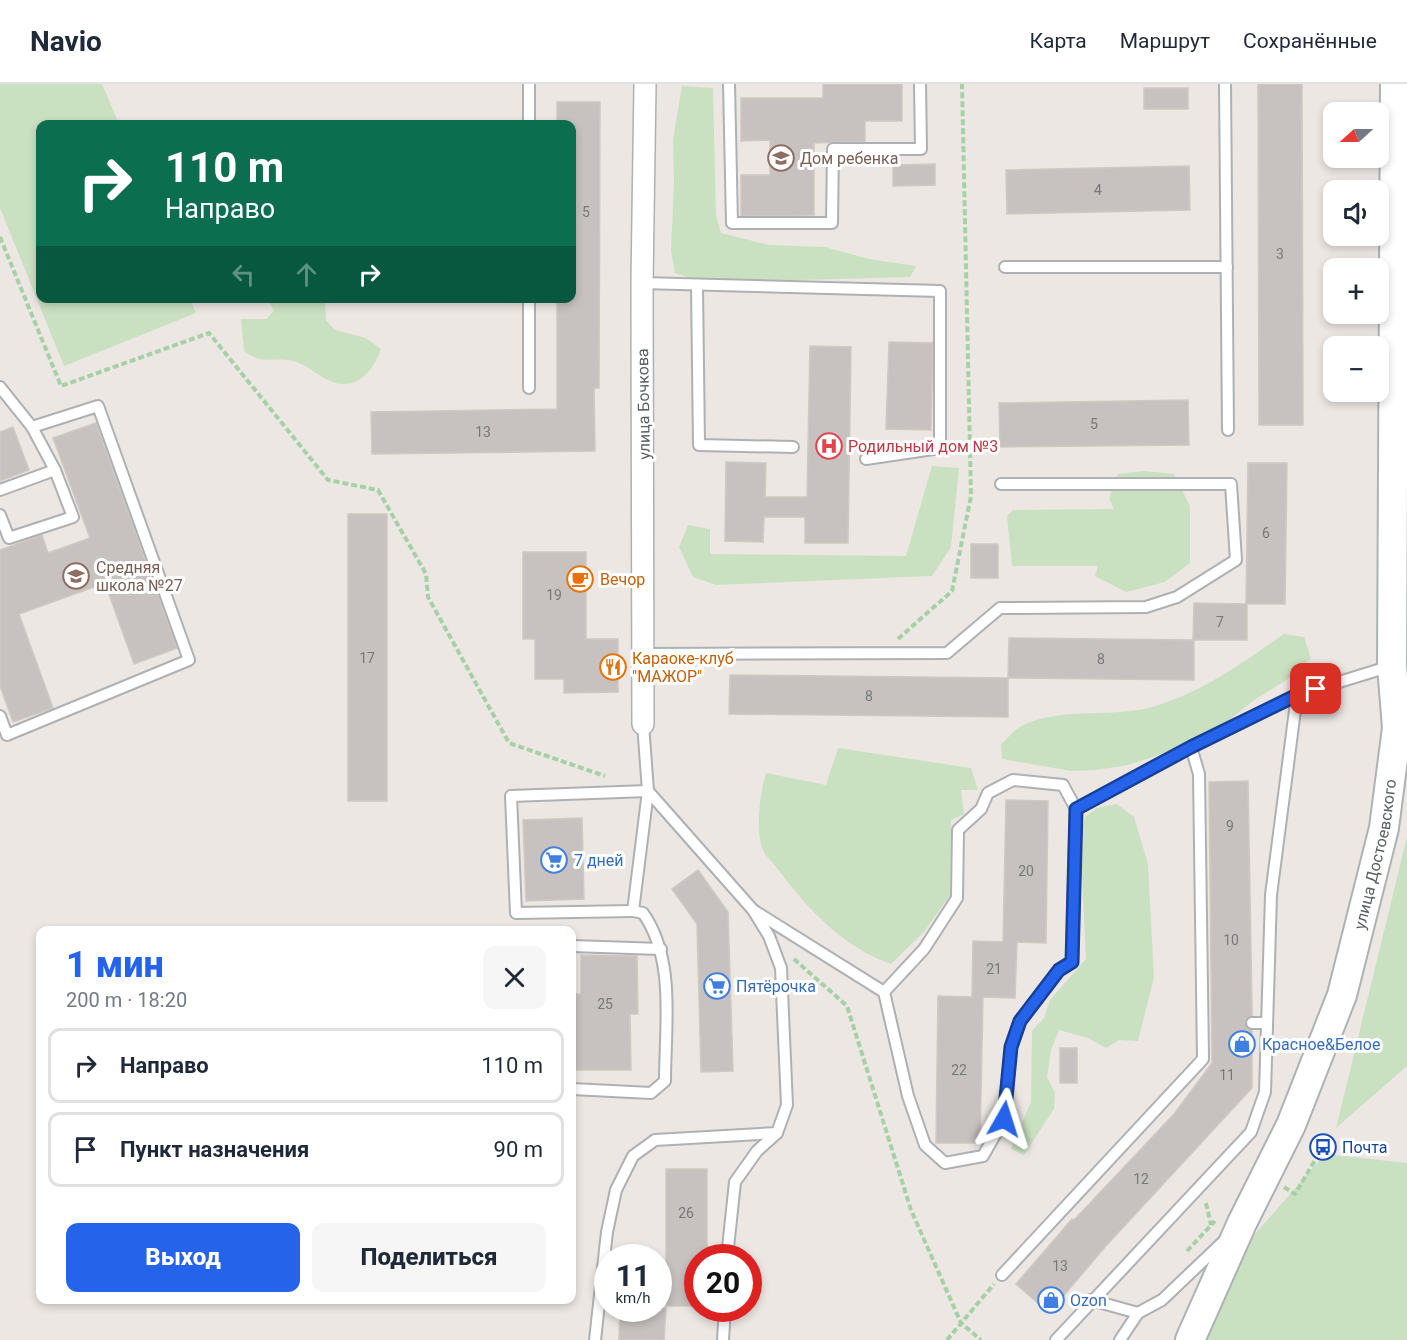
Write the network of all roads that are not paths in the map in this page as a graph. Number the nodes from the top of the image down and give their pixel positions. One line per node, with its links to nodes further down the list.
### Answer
1 (529, 84): 7 (lane)
2 (645, 84): 10 (street, улица Бочкова)
3 (729, 84): 4 (lane)
4 (920, 84)
5 (1226, 84): 9 (lane)
6 (1395, 84): 24 (street, улица Достоевского)
7 (529, 120)
8 (1005, 267): 9 (lane)
9 (1227, 267): 16 (lane)
10 (642, 283): 11 (lane); 23 (street, улица Бочкова)
11 (697, 286): 17 (lane); 18 (lane)
12 (529, 303): 14 (lane)
13 (0, 387): 15 (lane)
14 (529, 388)
15 (32, 427): 19 (lane); 26 (lane)
16 (1228, 430)
17 (793, 447)
18 (866, 459)
19 (56, 470): 21 (lane); 22 (lane)
20 (1001, 484): 23 (lane)
21 (0, 490)
22 (0, 515)
23 (643, 654): 27 (street, улица Бочкова)
24 (1392, 666): 25 (lane); 40 (street, улица Достоевского)
25 (1297, 695): 28 (lane); 37 (lane)
26 (0, 716)
27 (643, 724): 29 (lane)
28 (1191, 747): 30 (lane); 42 (lane)
29 (648, 791): 31 (lane); 32 (lane); 32 (lane)
30 (1076, 809): 35 (lane); 35 (lane)
31 (753, 910): 35 (lane); 39 (lane)
32 (633, 911): 34 (lane)
33 (576, 946): 34 (lane)
34 (661, 949): 38 (lane)
35 (884, 992)
36 (1252, 1023): 37 (lane)
37 (1267, 1023): 43 (lane)
38 (576, 1089)
39 (777, 1133): 41 (lane); 46 (lane)
40 (1242, 1223): 44 (lane); 50 (street, улица Достоевского)
41 (728, 1244)
42 (1002, 1275)
43 (1091, 1300): 44 (lane); 48 (lane)
44 (1138, 1313): 49 (lane)
45 (724, 1322): 47 (lane)
46 (595, 1340)
47 (723, 1340)
48 (1056, 1340)
49 (1120, 1340)
50 (1190, 1340)

